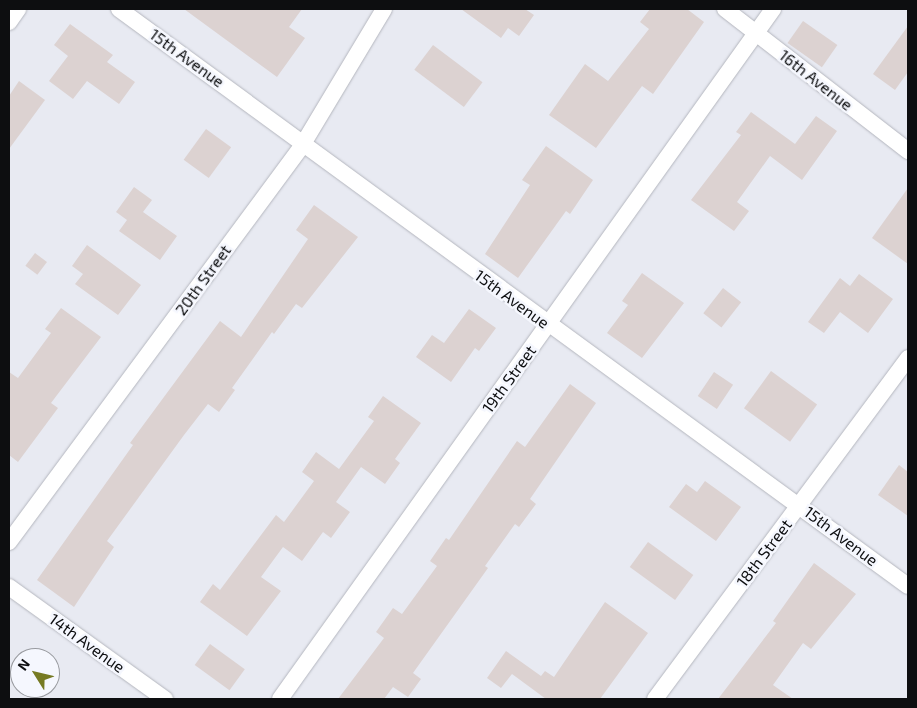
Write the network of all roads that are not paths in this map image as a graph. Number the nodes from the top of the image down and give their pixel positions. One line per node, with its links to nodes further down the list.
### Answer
1 (18, 9): 6 (street)
2 (119, 9): 8 (street, 15th Avenue)
3 (384, 9): 8 (street, 20th Street)
4 (725, 9): 7 (street, 16th Avenue)
5 (773, 9): 7 (street, 19th Street)
6 (9, 22)
7 (756, 33): 9 (street, 16th Avenue); 10 (street, 19th Street)
8 (303, 144): 10 (street, 15th Avenue); 13 (street, 20th Street)
9 (908, 151)
10 (548, 325): 12 (street, 15th Avenue); 17 (street, 19th Street)
11 (908, 358): 12 (street, 18th Street)
12 (799, 505): 14 (street, 15th Avenue); 18 (street, 18th Street)
13 (9, 542)
14 (908, 586)
15 (9, 587): 16 (street, 14th Avenue)
16 (165, 699)
17 (280, 699)
18 (655, 699)

